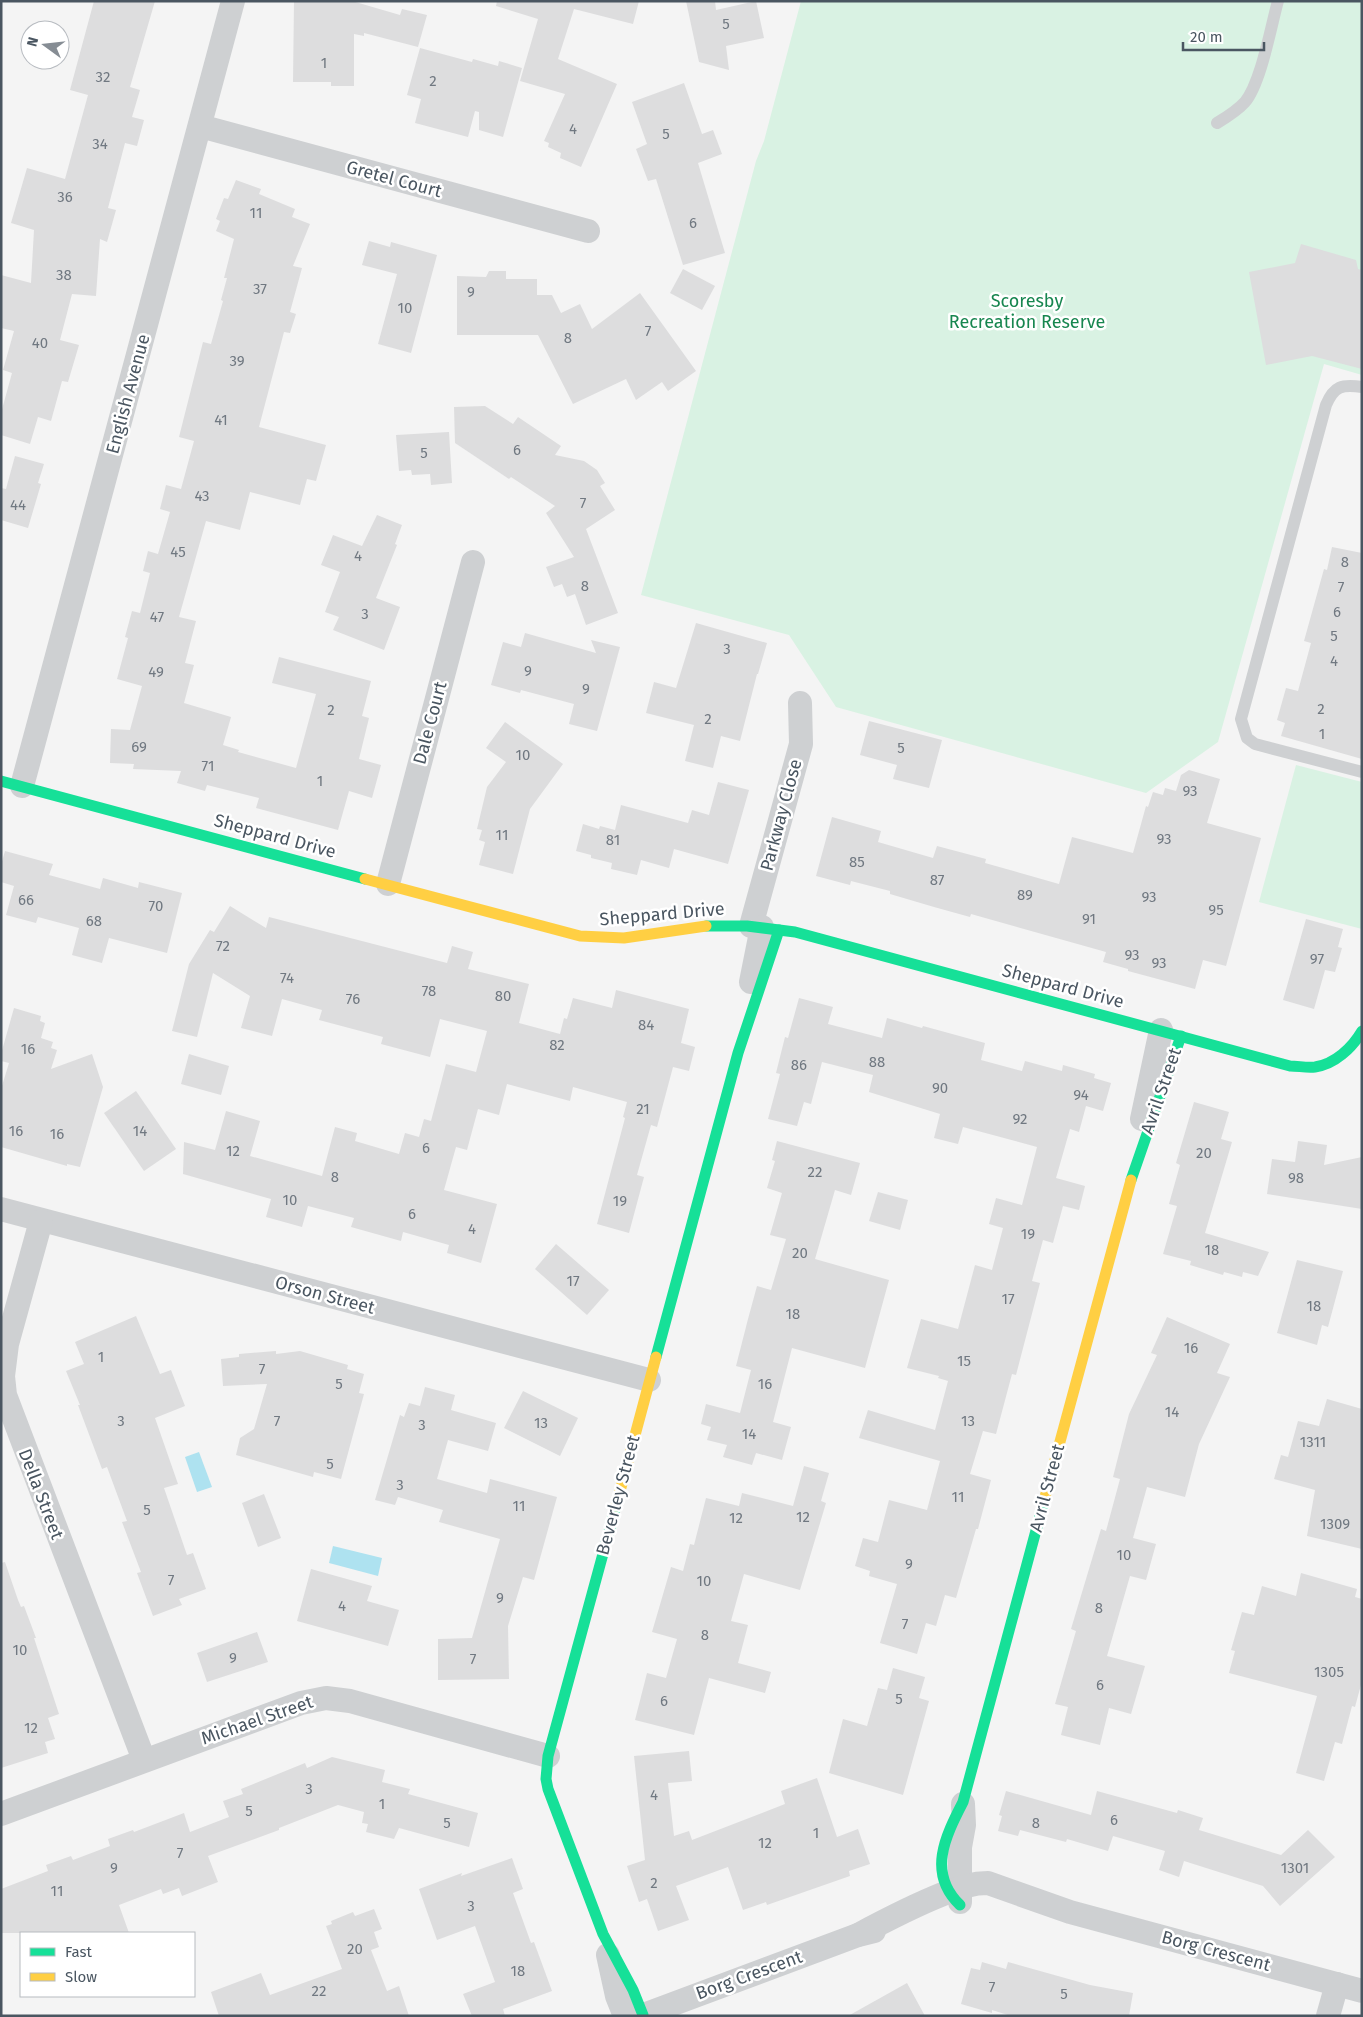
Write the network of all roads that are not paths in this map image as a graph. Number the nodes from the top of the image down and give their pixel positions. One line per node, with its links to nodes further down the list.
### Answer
1 (233, 1): 4 (street, English Avenue)
2 (1278, 1): 3 (lane)
3 (1217, 123)
4 (200, 126): 5 (street, Gretel Court); 10 (street, English Avenue)
5 (588, 231)
6 (1362, 387): 9 (lane)
7 (473, 562): 11 (street, Dale Court)
8 (800, 703): 12 (street, Parkway Close)
9 (1362, 772)
10 (12, 784): 11 (street, Sheppard Drive)
11 (388, 884): 12 (street, Sheppard Drive)
12 (764, 928): 14 (street, Sheppard Drive); 15 (street, Beverley Street)
13 (1362, 1031): 14 (street, Sheppard Drive)
14 (1171, 1033): 16 (street, Avril Street)
15 (738, 1053): 19 (street, Beverley Street)
16 (1132, 1175): 23 (street, Avril Street)
17 (1, 1210): 18 (street, Orson Street)
18 (41, 1221): 19 (street, Orson Street); 20 (street, Della Street)
19 (649, 1380): 21 (street, Beverley Street)
20 (6, 1417): 22 (street, Della Street)
21 (548, 1756): 22 (street, Michael Street); 26 (street, Beverley Street)
22 (144, 1760): 24 (street, Michael Street)
23 (963, 1802): 25 (street, Avril Street)
24 (1, 1814)
25 (956, 1895): 27 (street, Borg Crescent); 29 (street, Borg Crescent)
26 (603, 1934): 29 (street, Beverley Street)
27 (1337, 1984): 28 (street, Borg Crescent); 30 (street)
28 (1362, 1991)
29 (636, 2015)
30 (1328, 2016)

